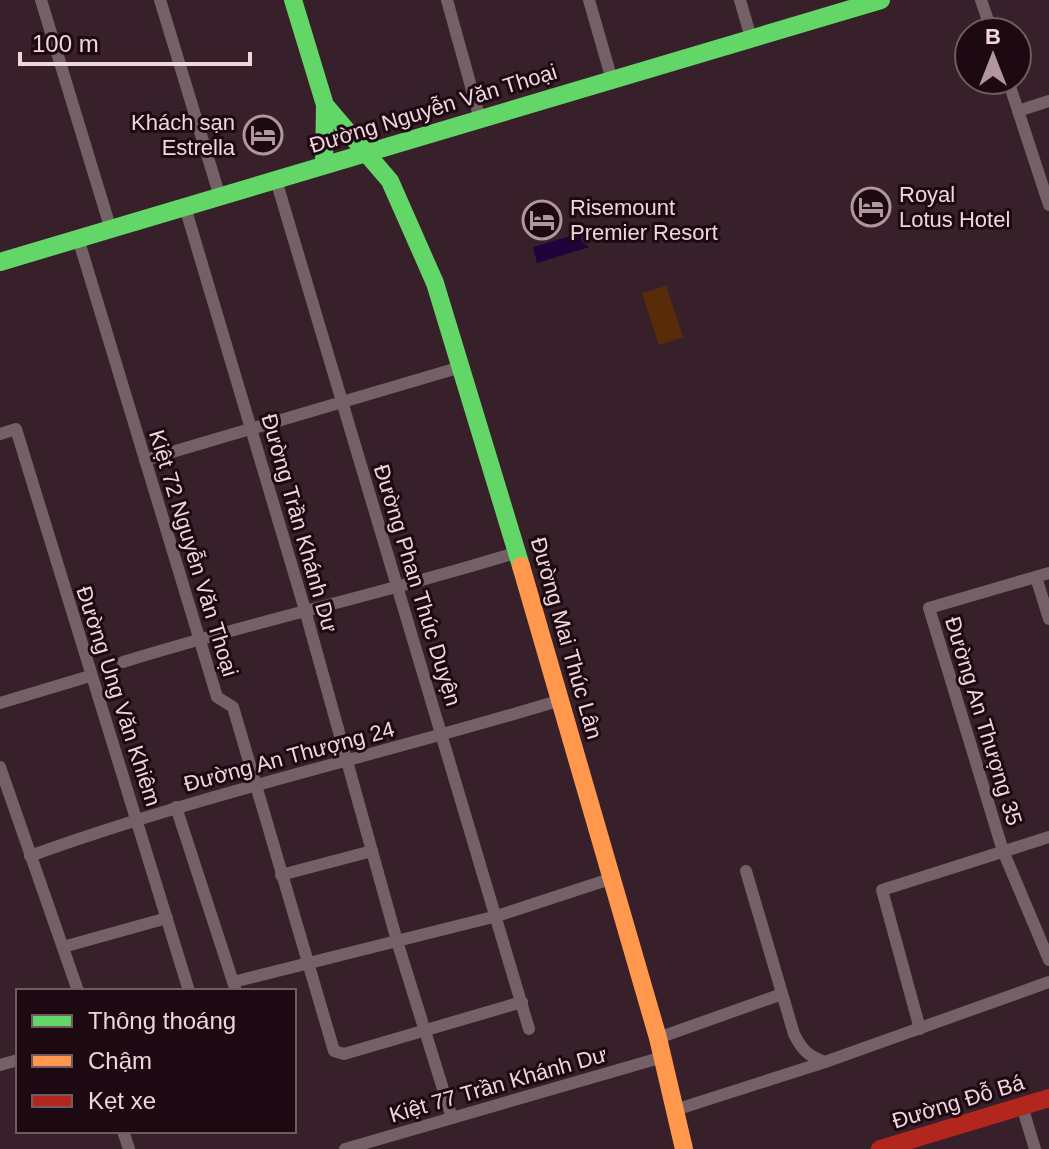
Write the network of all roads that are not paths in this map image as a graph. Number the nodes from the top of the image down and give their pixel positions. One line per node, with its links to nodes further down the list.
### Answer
1 (41, 0): 22 (street)
2 (160, 0): 19 (street)
3 (293, 0): 13 (street)
4 (447, 0): 15 (street)
5 (589, 0): 10 (street)
6 (740, 0): 9 (street)
7 (881, 0): 8 (street, Đường Nguyễn Văn Thoại)
8 (841, 6): 9 (street, Đường Nguyễn Văn Thoại)
9 (751, 38): 10 (street, Đường Nguyễn Văn Thoại)
10 (612, 80): 15 (street, Đường Nguyễn Văn Thoại)
11 (1013, 96): 14 (street)
12 (1049, 101): 14 (street)
13 (325, 105): 16 (street, Đường Mai Thúc Lân); 17 (street)
14 (1018, 111): 20 (street)
15 (480, 119): 16 (street, Đường Nguyễn Văn Thoại)
16 (368, 153): 17 (street, Đường Nguyễn Văn Thoại); 25 (street, Đường Mai Thúc Lân)
17 (324, 165): 18 (street, Đường Nguyễn Văn Thoại)
18 (276, 180): 19 (street, Đường Nguyễn Văn Thoại); 26 (street, Đường Phan Thúc Duyện)
19 (220, 197): 21 (street, Đường Nguyễn Văn Thoại)
20 (1049, 205)
21 (185, 207): 22 (street, Đường Nguyễn Văn Thoại); 27 (street, Đường Trần Khánh Dư)
22 (111, 230): 23 (street, Đường Nguyễn Văn Thoại)
23 (78, 238): 24 (street, Đường Nguyễn Văn Thoại); 29 (street, Kiệt 72 Nguyễn Văn Thoại)
24 (0, 262)
25 (461, 367): 26 (street); 30 (street, Đường Mai Thúc Lân)
26 (343, 403): 27 (street); 32 (street, Đường Phan Thúc Duyện)
27 (252, 430): 29 (street); 33 (street, Đường Trần Khánh Dư)
28 (0, 434): 37 (street, Đường Ung Văn Khiêm)
29 (145, 460): 35 (street, Kiệt 72 Nguyễn Văn Thoại)
30 (518, 552): 32 (street); 38 (street, Đường Mai Thúc Lân)
31 (1042, 575): 34 (street); 48 (street, Đường An Thượng 35)
32 (398, 589): 33 (street); 40 (street, Đường Phan Thúc Duyện)
33 (305, 610): 35 (street); 41 (street, Đường Trần Khánh Dư)
34 (1049, 619)
35 (197, 638): 36 (street); 43 (street, Kiệt 72 Nguyễn Văn Thoại)
36 (123, 662)
37 (90, 676): 39 (street); 45 (street, Đường Ung Văn Khiêm)
38 (561, 700): 40 (street, Đường An Thượng 24); 52 (street, Đường Mai Thúc Lân)
39 (0, 703)
40 (443, 736): 41 (street, Đường An Thượng 24); 53 (street, Đường Phan Thúc Duyện)
41 (345, 760): 43 (street, Đường An Thượng 24); 47 (street, Đường Trần Khánh Dư)
42 (0, 767): 49 (street)
43 (254, 785): 44 (street, Đường An Thượng 24); 51 (street, Kiệt 72 Nguyễn Văn Thoại)
44 (176, 807): 45 (street, Đường An Thượng 24); 60 (street)
45 (136, 818): 49 (street, Đường An Thượng 24); 54 (street, Đường Ung Văn Khiêm)
46 (1049, 837): 48 (street)
47 (372, 851): 51 (street); 55 (street, Đường Trần Khánh Dư)
48 (1003, 851): 57 (street, Đường An Thượng 35); 66 (street)
49 (30, 856): 56 (street)
50 (746, 871): 63 (street)
51 (281, 875): 58 (street, Kiệt 72 Nguyễn Văn Thoại)
52 (610, 879): 53 (street); 68 (street, Đường Mai Thúc Lân)
53 (497, 916): 55 (street); 64 (street, Đường Phan Thúc Duyện)
54 (167, 918): 56 (street); 62 (street, Đường Ung Văn Khiêm)
55 (397, 941): 58 (street); 67 (street, Đường Trần Khánh Dư)
56 (63, 947): 61 (street)
57 (1049, 960)
58 (309, 964): 60 (street); 67 (street, Kiệt 72 Nguyễn Văn Thoại)
59 (1049, 982): 66 (street)
60 (234, 986)
61 (77, 989)
62 (188, 989)
63 (782, 994): 68 (street); 70 (street)
64 (522, 1002): 65 (street, Đường Phan Thúc Duyện); 67 (street)
65 (529, 1029)
66 (920, 1029): 70 (street)
67 (424, 1031): 74 (street, Đường Trần Khánh Dư)
68 (658, 1038): 69 (street, Đường Mai Thúc Lân)
69 (663, 1057): 73 (street, Đường Mai Thúc Lân); 74 (street, Kiệt 77 Trần Khánh Dư)
70 (825, 1062): 73 (street)
71 (1049, 1098): 72 (street, Đường Đỗ Bá)
72 (1022, 1106): 77 (street, Đường Đỗ Bá); 78 (street)
73 (675, 1110): 76 (street, Đường Mai Thúc Lân)
74 (452, 1118): 75 (street, Kiệt 77 Trần Khánh Dư)
75 (345, 1149)
76 (684, 1149)
77 (880, 1149)
78 (1035, 1149)

